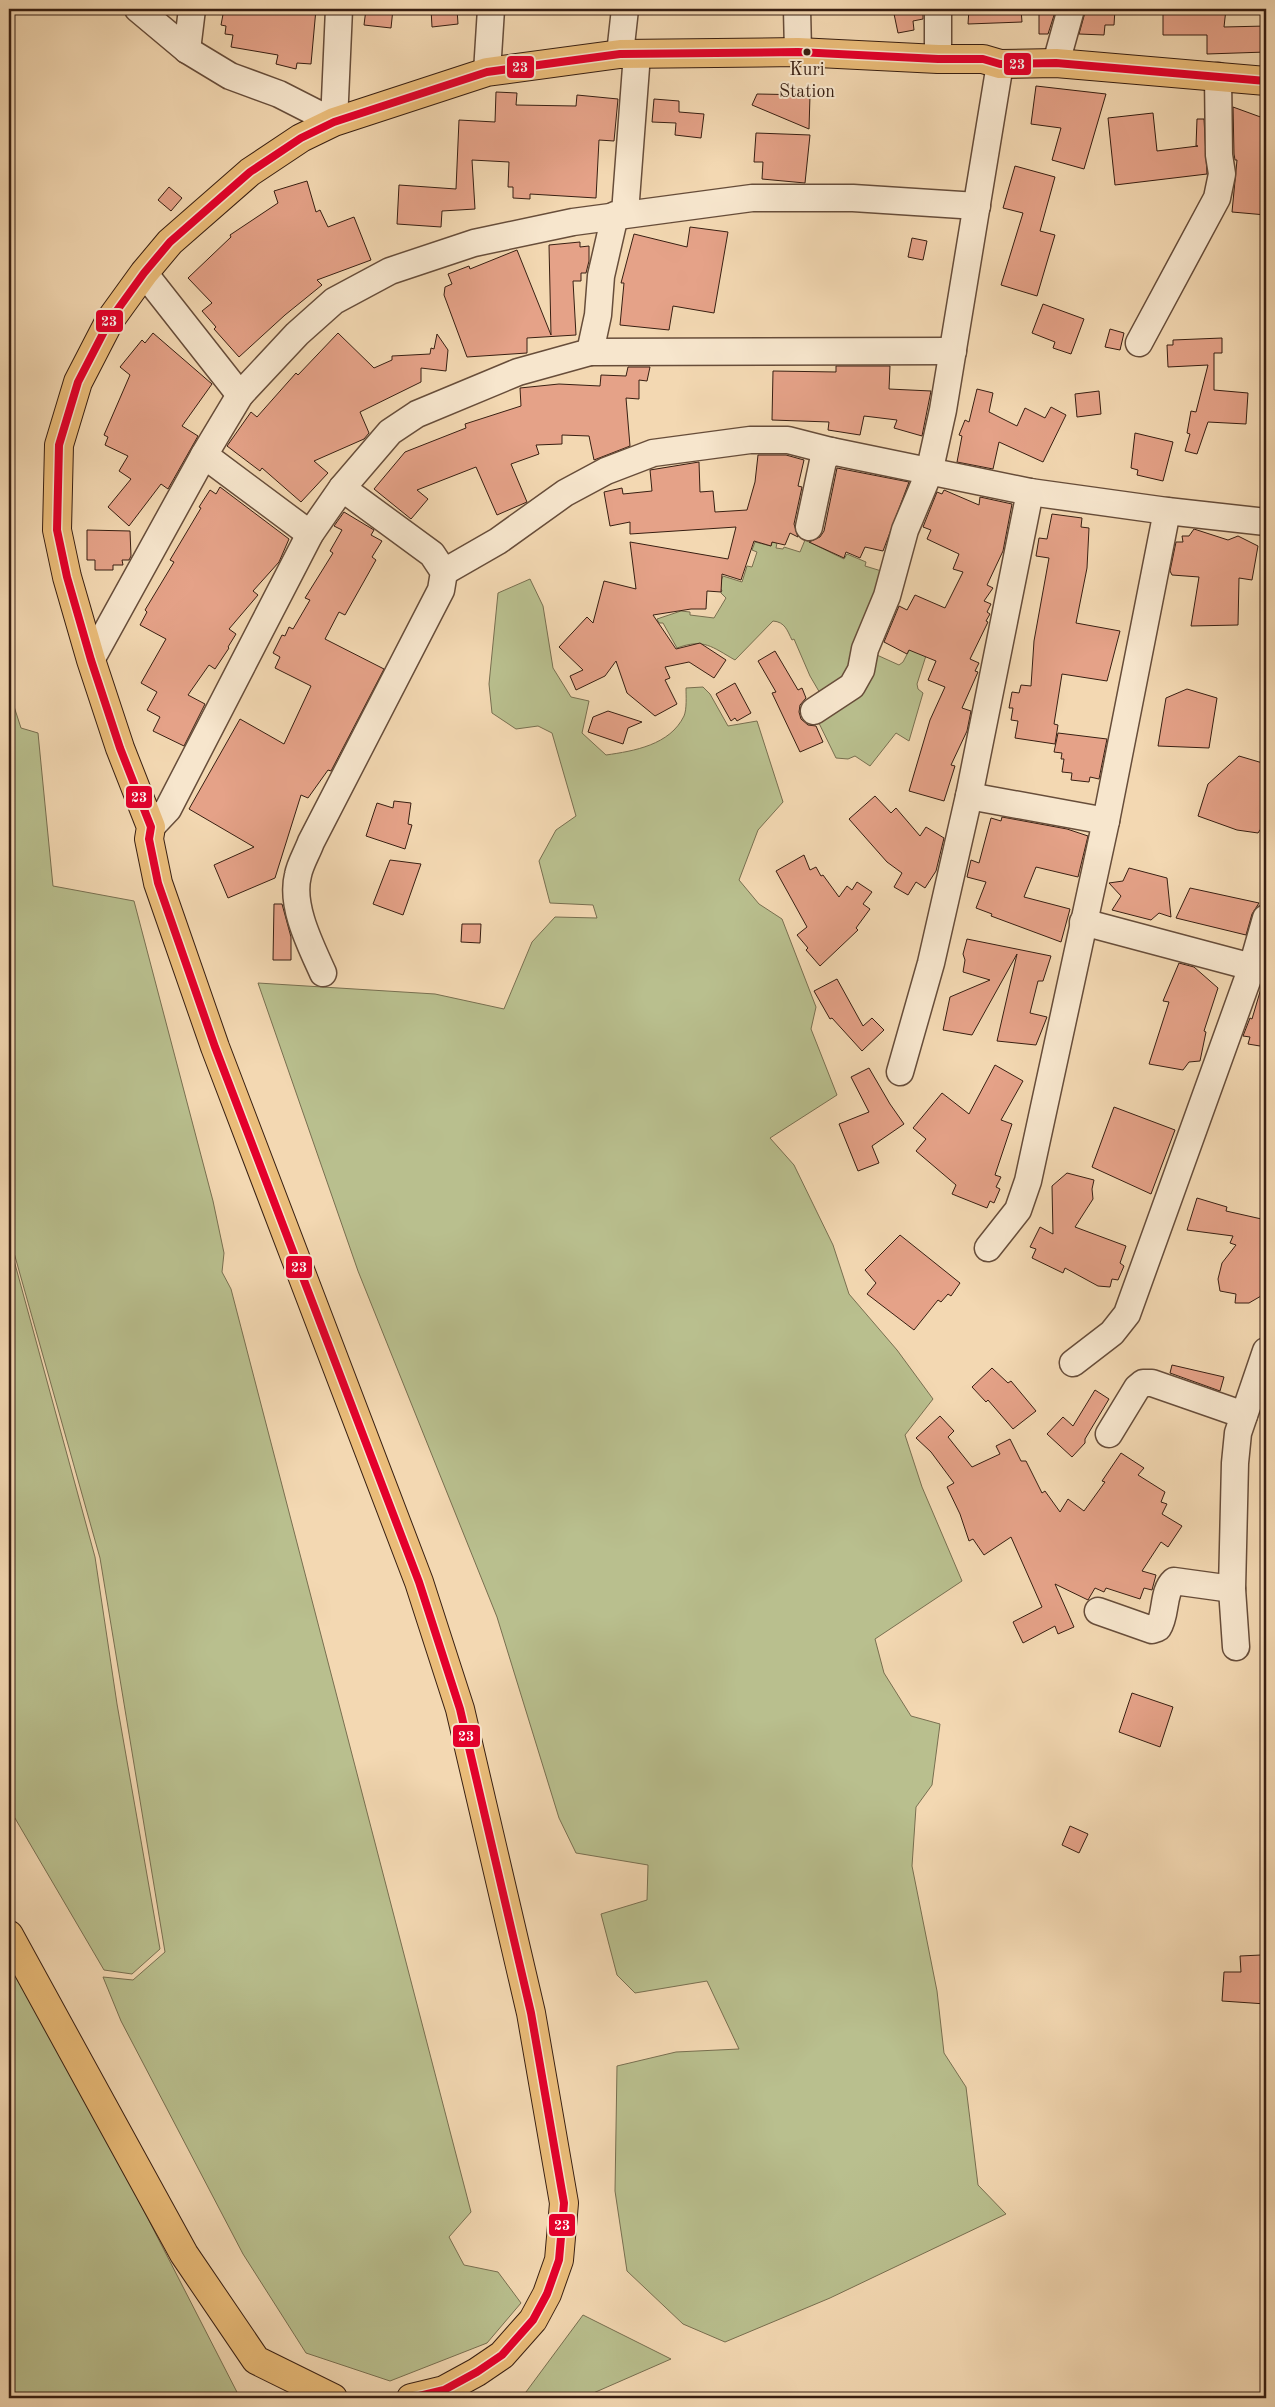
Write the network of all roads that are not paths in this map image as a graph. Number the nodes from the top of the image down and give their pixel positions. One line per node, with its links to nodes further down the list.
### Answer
1 (138, 9): 9 (street)
2 (192, 9): 9 (street)
3 (339, 9): 18 (street)
4 (491, 9): 15 (street)
5 (624, 9): 11 (street)
6 (797, 9): 10 (street)
7 (938, 9): 12 (street)
8 (1071, 9): 13 (street)
9 (187, 50): 18 (street)
10 (798, 52): 11 (main road); 12 (main road)
11 (628, 54): 15 (main road); 20 (street)
12 (938, 59): 14 (main road)
13 (1056, 63): 14 (main road); 16 (main road)
14 (1000, 64): 19 (street)
15 (487, 72): 18 (main road)
16 (1218, 76): 17 (main road); 22 (street)
17 (1266, 81)
18 (334, 122): 21 (main road)
19 (977, 206): 20 (street); 23 (street)
20 (620, 214): 24 (street); 25 (street)
21 (144, 273): 25 (street); 36 (main road)
22 (1139, 343)
23 (953, 351): 24 (street); 28 (street)
24 (590, 352): 29 (street)
25 (240, 395): 27 (street)
26 (831, 451): 28 (street); 33 (street); 35 (street)
27 (204, 455): 34 (street); 36 (street)
28 (929, 473): 30 (street); 37 (street)
29 (342, 488): 34 (street); 35 (street)
30 (1030, 492): 31 (street); 38 (street)
31 (1167, 511): 32 (street); 39 (street)
32 (1266, 522)
33 (809, 527)
34 (310, 534): 40 (street)
35 (444, 572): 44 (street)
36 (91, 660): 40 (main road)
37 (814, 710)
38 (969, 796): 39 (street); 45 (street)
39 (1106, 821): 42 (street)
40 (151, 827): 56 (main road)
41 (1266, 918): 43 (street)
42 (1083, 922): 43 (street); 46 (street)
43 (1252, 967): 48 (street)
44 (323, 973)
45 (900, 1072)
46 (988, 1248)
47 (1266, 1351): 49 (street)
48 (1073, 1363)
49 (1244, 1415): 50 (street); 51 (street)
50 (1108, 1434)
51 (1232, 1588): 52 (street); 53 (street)
52 (1098, 1611)
53 (1236, 1647)
54 (9, 1935): 55 (main road)
55 (333, 2398)
56 (410, 2398)

